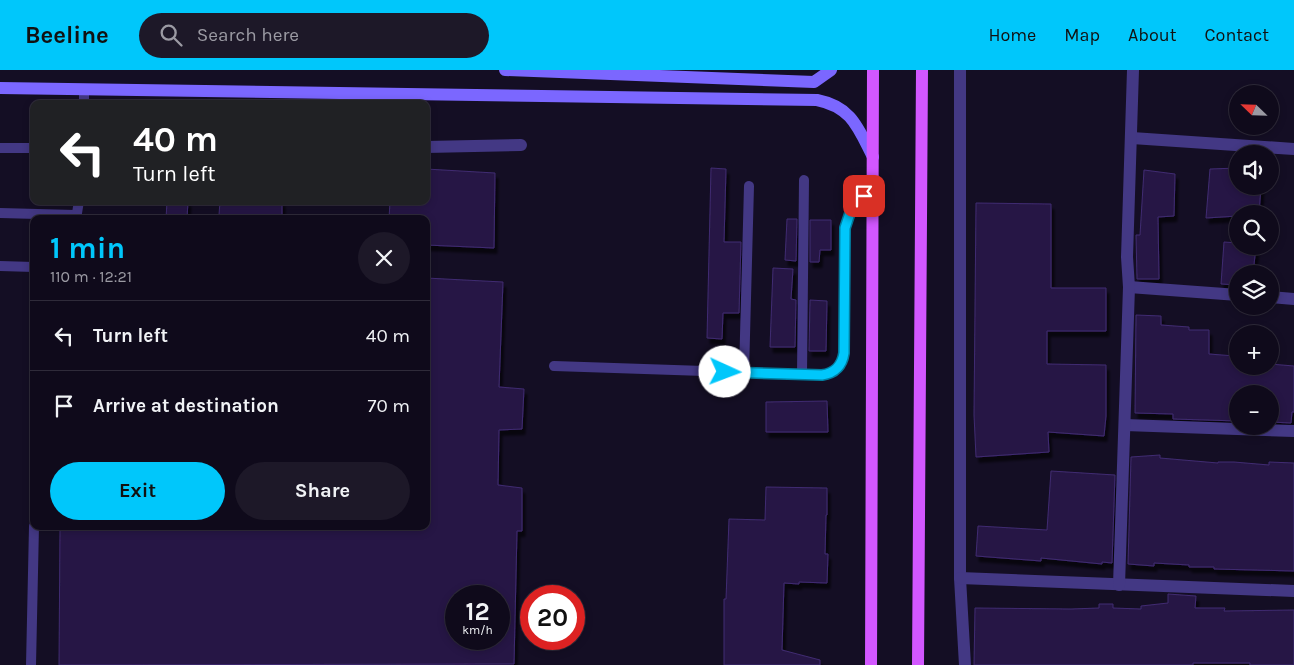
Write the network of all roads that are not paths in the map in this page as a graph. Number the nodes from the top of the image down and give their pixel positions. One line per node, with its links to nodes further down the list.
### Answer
1 (505, 70): 7 (street)
2 (831, 70): 7 (street)
3 (873, 70): 18 (main road)
4 (922, 70): 41 (main road)
5 (960, 70): 36 (street)
6 (1133, 70): 12 (street)
7 (718, 78): 10 (street)
8 (0, 88): 9 (street)
9 (84, 89): 10 (street); 11 (lane)
10 (716, 99): 18 (street)
11 (84, 100)
12 (1132, 138): 17 (street); 26 (street)
13 (521, 146): 14 (street)
14 (430, 147)
15 (0, 148): 16 (lane)
16 (30, 148)
17 (1294, 149)
18 (873, 157): 21 (main road)
19 (804, 180): 32 (lane)
20 (749, 186): 31 (lane)
21 (872, 186): 32 (lane); 40 (main road)
22 (0, 213): 23 (lane)
23 (38, 215)
24 (0, 266): 25 (lane)
25 (30, 267)
26 (1129, 287): 27 (street); 33 (street)
27 (1229, 294)
28 (1279, 298): 29 (street)
29 (1294, 299)
30 (554, 366): 31 (lane)
31 (744, 373): 32 (lane)
32 (802, 374)
33 (1125, 425): 34 (street); 37 (street)
34 (1294, 431)
35 (34, 530): 39 (lane)
36 (960, 578): 37 (street); 42 (street)
37 (1120, 584): 38 (street)
38 (1294, 591)
39 (32, 665)
40 (871, 665)
41 (918, 665)
42 (965, 665)

